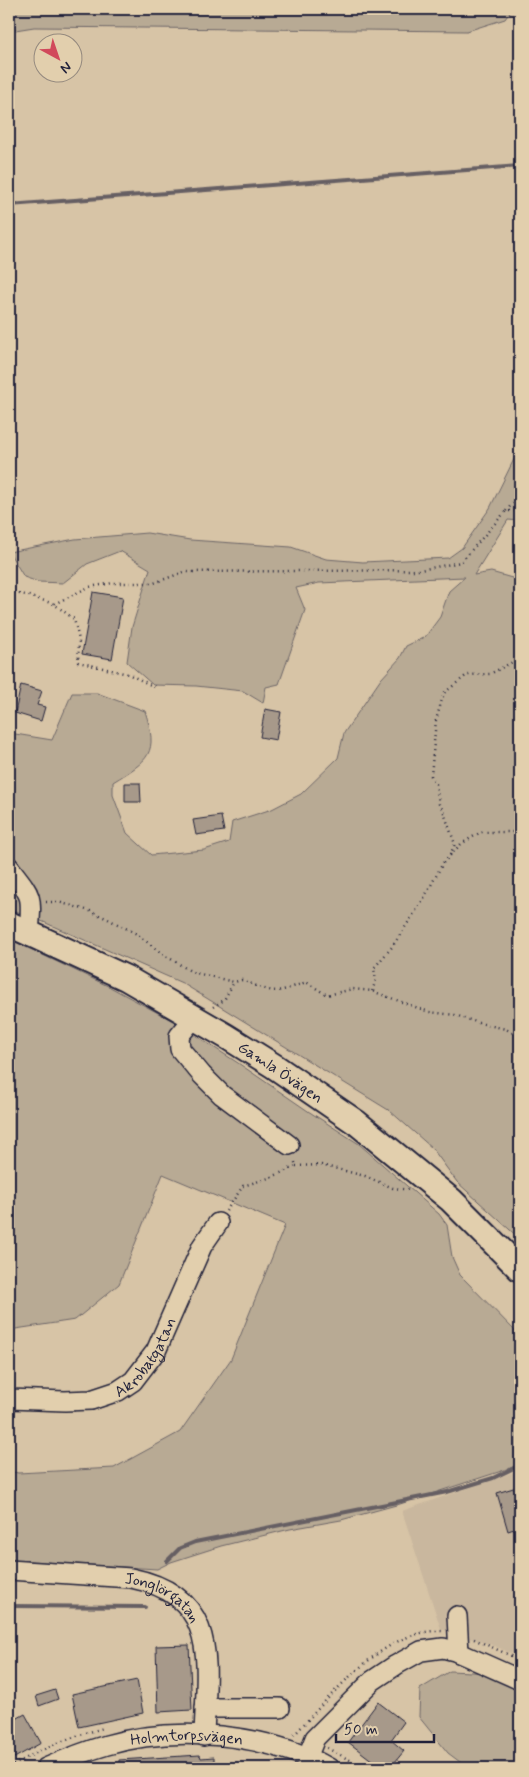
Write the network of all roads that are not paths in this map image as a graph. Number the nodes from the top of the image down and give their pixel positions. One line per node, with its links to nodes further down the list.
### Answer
1 (9, 867): 2 (street)
2 (19, 928): 3 (main road, Gamla Övägen)
3 (194, 1018): 4 (street); 6 (main road, Gamla Övägen)
4 (289, 1145)
5 (218, 1223): 7 (street, Akrobatgatan)
6 (520, 1268)
7 (9, 1399)
8 (9, 1570): 12 (street, Jonglörgatan)
9 (457, 1616): 10 (street)
10 (459, 1653): 11 (street); 15 (street)
11 (520, 1680)
12 (205, 1708): 13 (street); 14 (street, Jonglörgatan)
13 (280, 1708)
14 (204, 1736): 15 (street, Holmtorpsvägen); 16 (street, Holmtorpsvägen)
15 (307, 1758): 17 (street, Holmtorpsvägen)
16 (46, 1768)
17 (329, 1768)

